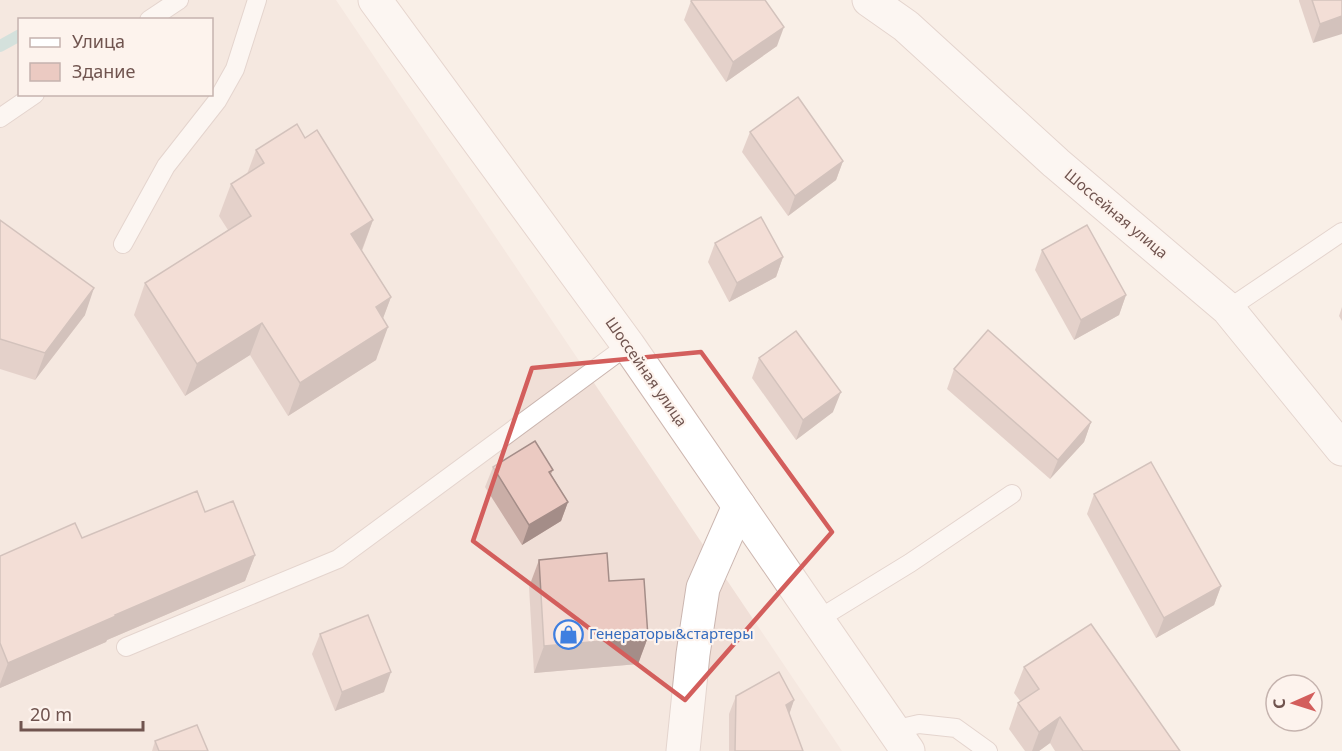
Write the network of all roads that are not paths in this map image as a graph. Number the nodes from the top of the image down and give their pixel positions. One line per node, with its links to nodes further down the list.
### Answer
1 (257, 0): 9 (lane)
2 (375, 0): 11 (street, Шоссейная улица)
3 (869, 0): 10 (street, Шоссейная улица)
4 (172, 2): 5 (lane)
5 (152, 18)
6 (32, 96): 7 (lane)
7 (0, 118)
8 (1342, 232): 10 (lane)
9 (123, 244)
10 (1228, 309): 12 (street, Шоссейная улица)
11 (628, 345): 14 (street, Шоссейная улица); 16 (lane)
12 (1342, 449)
13 (1012, 494): 15 (lane)
14 (739, 506): 15 (street, Шоссейная улица); 18 (street)
15 (817, 620): 17 (street, Шоссейная улица)
16 (126, 647)
17 (901, 740): 19 (lane)
18 (683, 751)
19 (988, 751)

